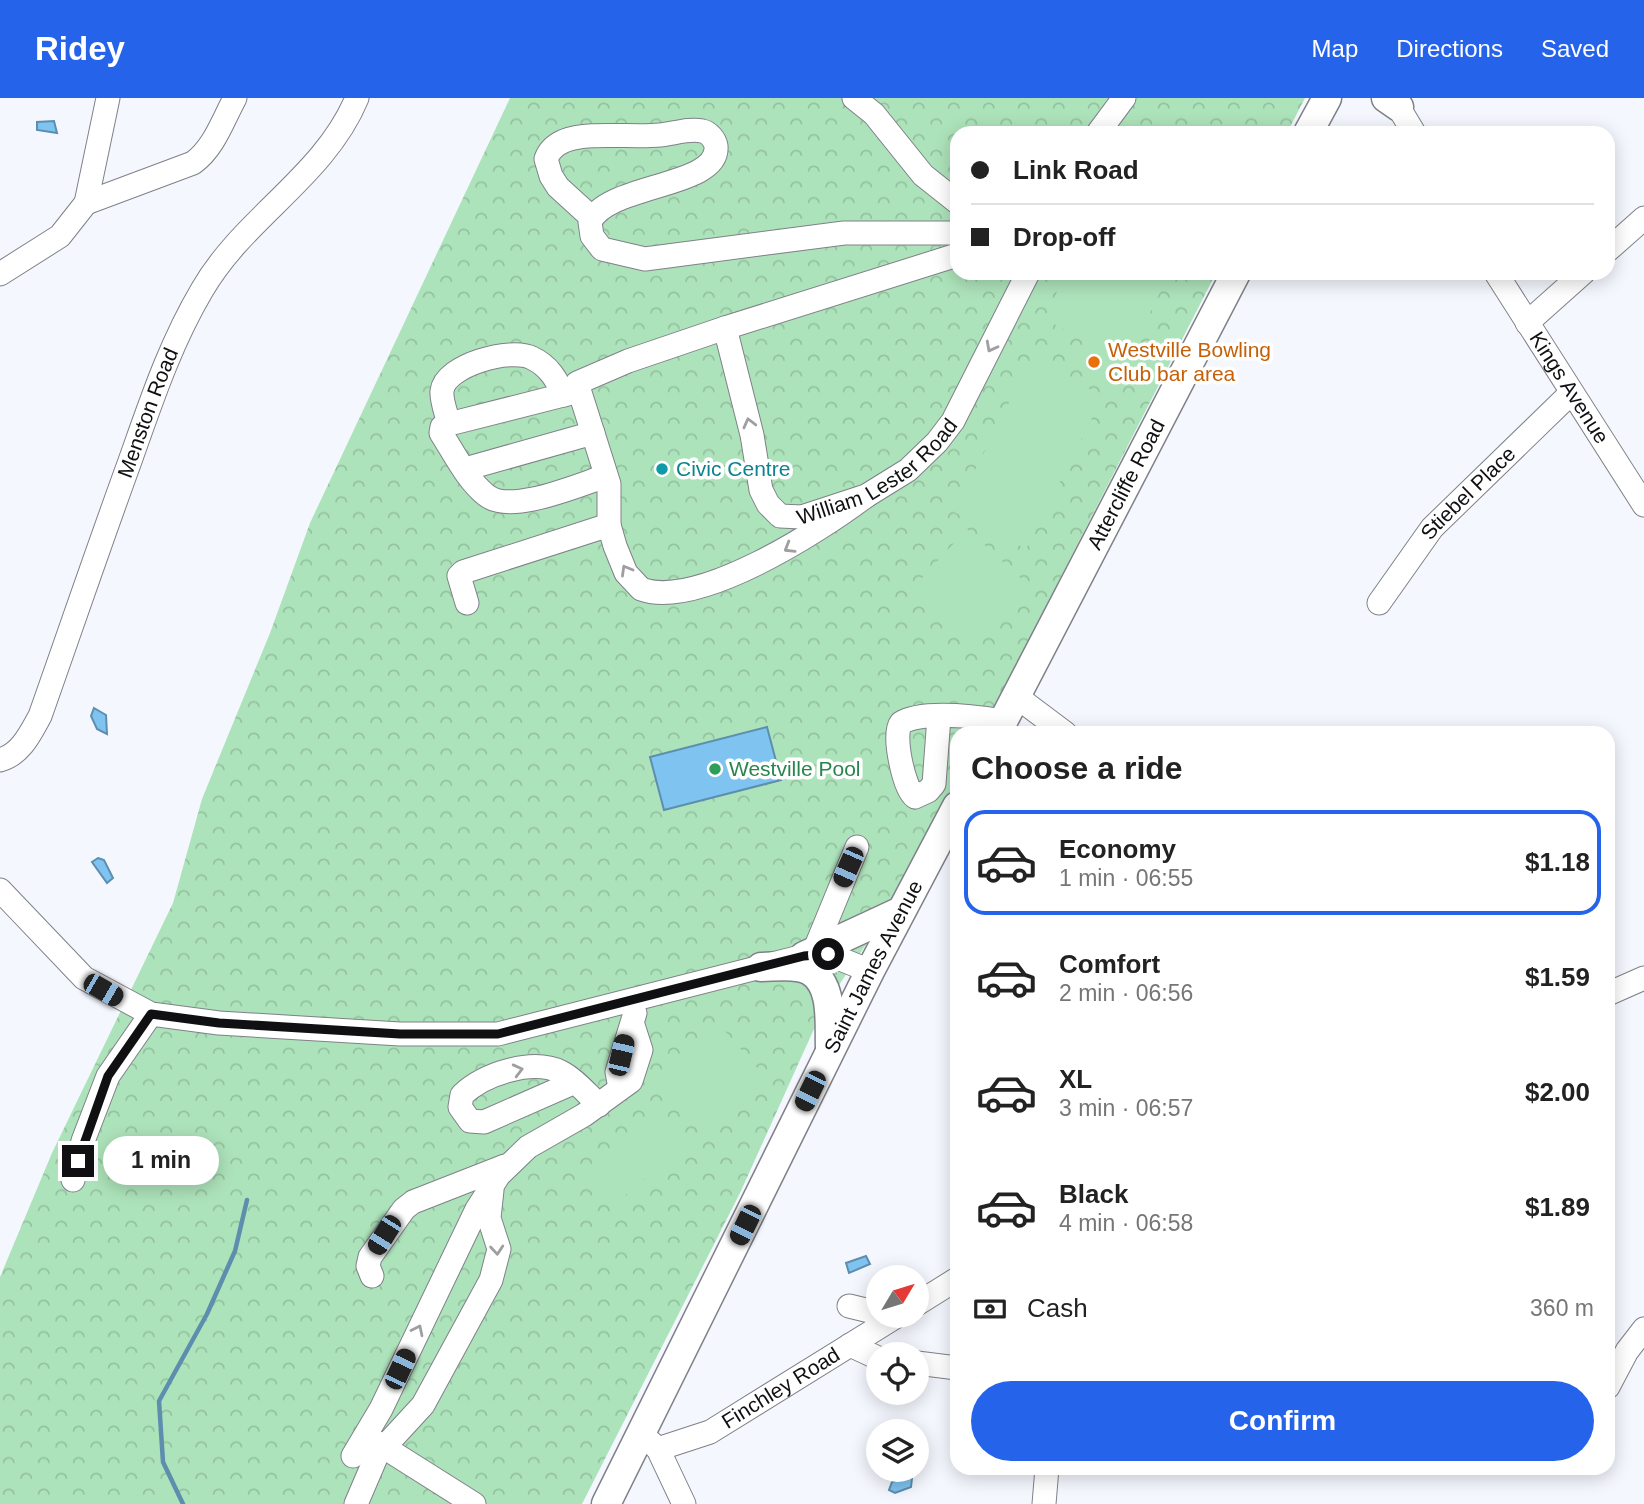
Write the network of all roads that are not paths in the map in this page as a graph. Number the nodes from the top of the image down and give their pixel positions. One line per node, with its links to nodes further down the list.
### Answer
1 (108, 98): 12 (street)
2 (235, 98): 12 (street)
3 (357, 98): 41 (street, Menston Road)
4 (854, 98): 11 (street)
5 (1124, 98): 8 (street)
6 (1327, 98): 9 (main road)
7 (1392, 101): 10 (street)
8 (1103, 126)
9 (1312, 126)
10 (1409, 126)
11 (950, 197)
12 (86, 203): 18 (street)
13 (592, 218): 13 (street); 15 (street)
14 (1644, 218): 16 (street)
15 (950, 233)
16 (1615, 244)
17 (950, 257): 24 (street)
18 (0, 274)
19 (1018, 280): 31 (street, William Lester Road, one-way to 31)
20 (1232, 280): 36 (main road, Attercliffe Road)
21 (1500, 280): 23 (street, Kings Avenue)
22 (1575, 280): 23 (street)
23 (1527, 323): 26 (street, Kings Avenue)
24 (726, 328): 25 (street); 31 (street, William Lester Road, one-way to 24)
25 (571, 393): 27 (street); 27 (street); 28 (street)
26 (1570, 394): 32 (street, Kings Avenue); 35 (street, Stiebel Place)
27 (449, 424): 29 (street)
28 (593, 433): 29 (street); 30 (street)
29 (465, 469): 30 (street)
30 (606, 476): 33 (street)
31 (866, 496): 33 (street, one-way to 33)
32 (1644, 505)
33 (609, 525): 34 (street)
34 (467, 603)
35 (1379, 603)
36 (1017, 696): 39 (main road); 40 (street)
37 (939, 717): 38 (street)
38 (994, 726)
39 (1001, 726)
40 (1056, 726)
41 (0, 760)
42 (950, 819): 45 (main road, Saint James Avenue)
43 (857, 847): 46 (street)
44 (0, 890): 52 (street)
45 (901, 911): 46 (main road); 48 (main road, Saint James Avenue)
46 (810, 953): 47 (street); 48 (street)
47 (761, 967): 51 (street); 53 (main road)
48 (870, 971): 53 (main road, Saint James Avenue)
49 (1644, 978): 50 (street)
50 (1615, 990)
51 (636, 999): 52 (street); 55 (street)
52 (151, 1014): 57 (street)
53 (830, 1050): 71 (main road, Saint James Avenue)
54 (575, 1082): 54 (street, one-way to 54); 55 (street)
55 (599, 1105): 56 (street)
56 (500, 1175): 58 (street); 70 (street, one-way to 56); 70 (street, one-way to 70)
57 (74, 1180)
58 (372, 1276)
59 (950, 1283): 60 (street)
60 (929, 1296)
61 (849, 1306): 62 (street)
62 (866, 1310)
63 (873, 1328): 65 (street, Finchley Road)
64 (1644, 1329): 69 (street)
65 (850, 1345): 66 (street); 71 (street, Finchley Road)
66 (866, 1352)
67 (929, 1364): 68 (street)
68 (950, 1367)
69 (1615, 1374)
70 (374, 1442): 72 (street); 74 (street); 75 (street)
71 (650, 1442): 76 (main road, Saint James Avenue); 77 (street)
72 (353, 1456)
73 (1046, 1475): 78 (street)
74 (356, 1504)
75 (474, 1504)
76 (606, 1504)
77 (684, 1504)
78 (1044, 1504)

